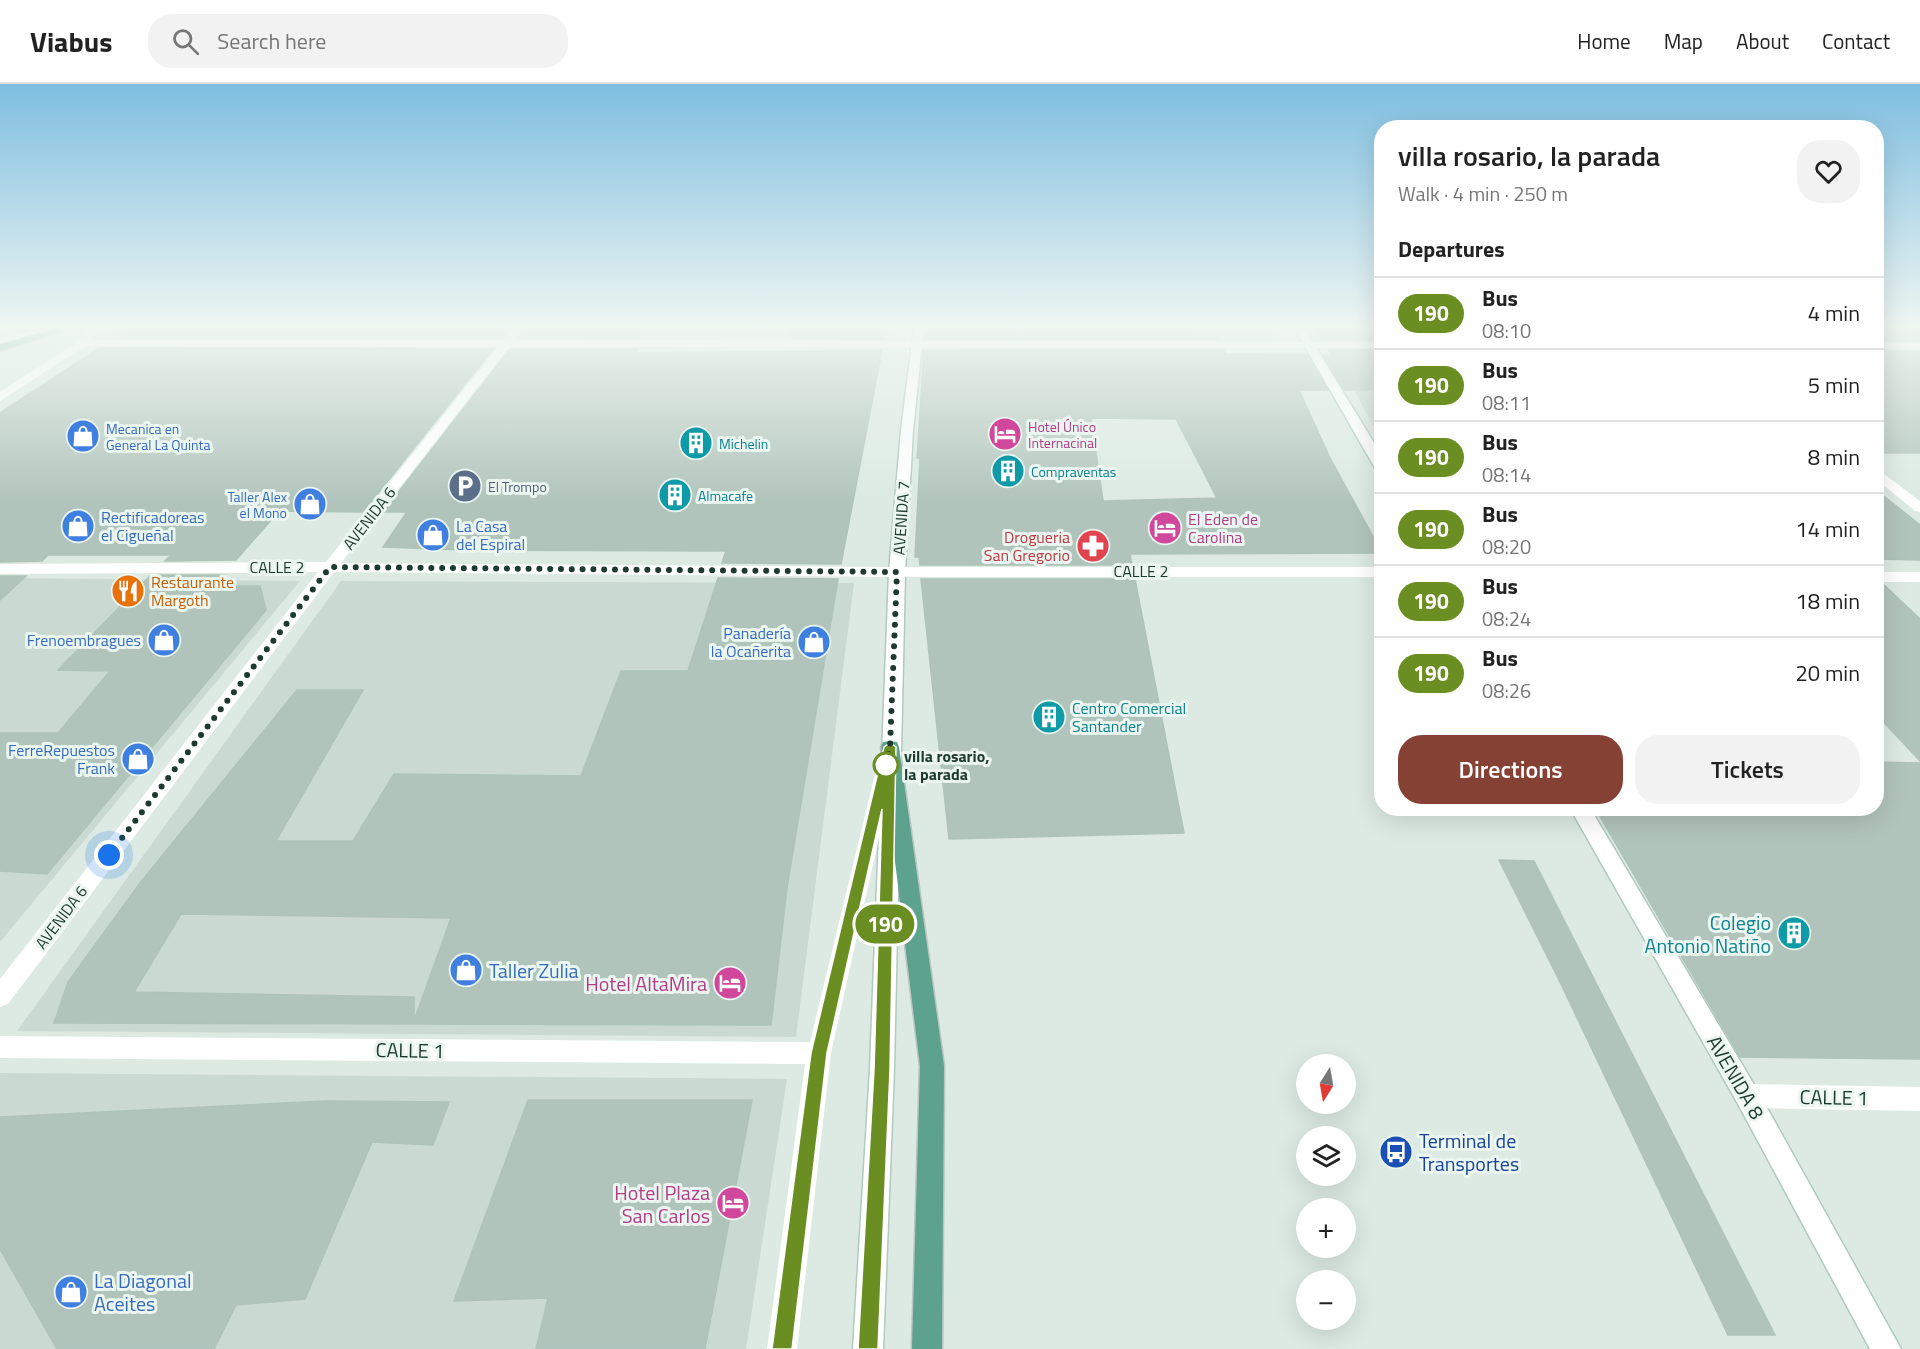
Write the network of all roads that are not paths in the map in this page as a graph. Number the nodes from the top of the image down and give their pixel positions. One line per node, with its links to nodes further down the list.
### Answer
1 (18, 385): 5 (street)
2 (474, 385): 9 (street, AVENIDA 6)
3 (912, 385): 11 (street, AVENIDA 7)
4 (1333, 385): 6 (street)
5 (0, 397)
6 (1374, 455)
7 (1884, 479): 8 (street)
8 (1920, 508)
9 (330, 567): 10 (street, CALLE 2); 11 (street, CALLE 2); 17 (street, AVENIDA 6)
10 (0, 569)
11 (897, 572): 12 (street, CALLE 2); 15 (street, AVENIDA 7)
12 (1374, 572)
13 (1884, 577): 14 (street)
14 (1920, 578)
15 (890, 747): 19 (street, AVENIDA 7); 23 (street, AVENIDA 7); 24 (main road)
16 (1585, 816): 20 (street, AVENIDA 8)
17 (0, 997)
18 (0, 1047): 19 (street, CALLE 1)
19 (819, 1053): 22 (street, AVENIDA 7)
20 (1747, 1096): 21 (street, CALLE 1); 25 (street, AVENIDA 8)
21 (1920, 1099)
22 (782, 1349)
23 (868, 1349)
24 (927, 1349)
25 (1886, 1349)

